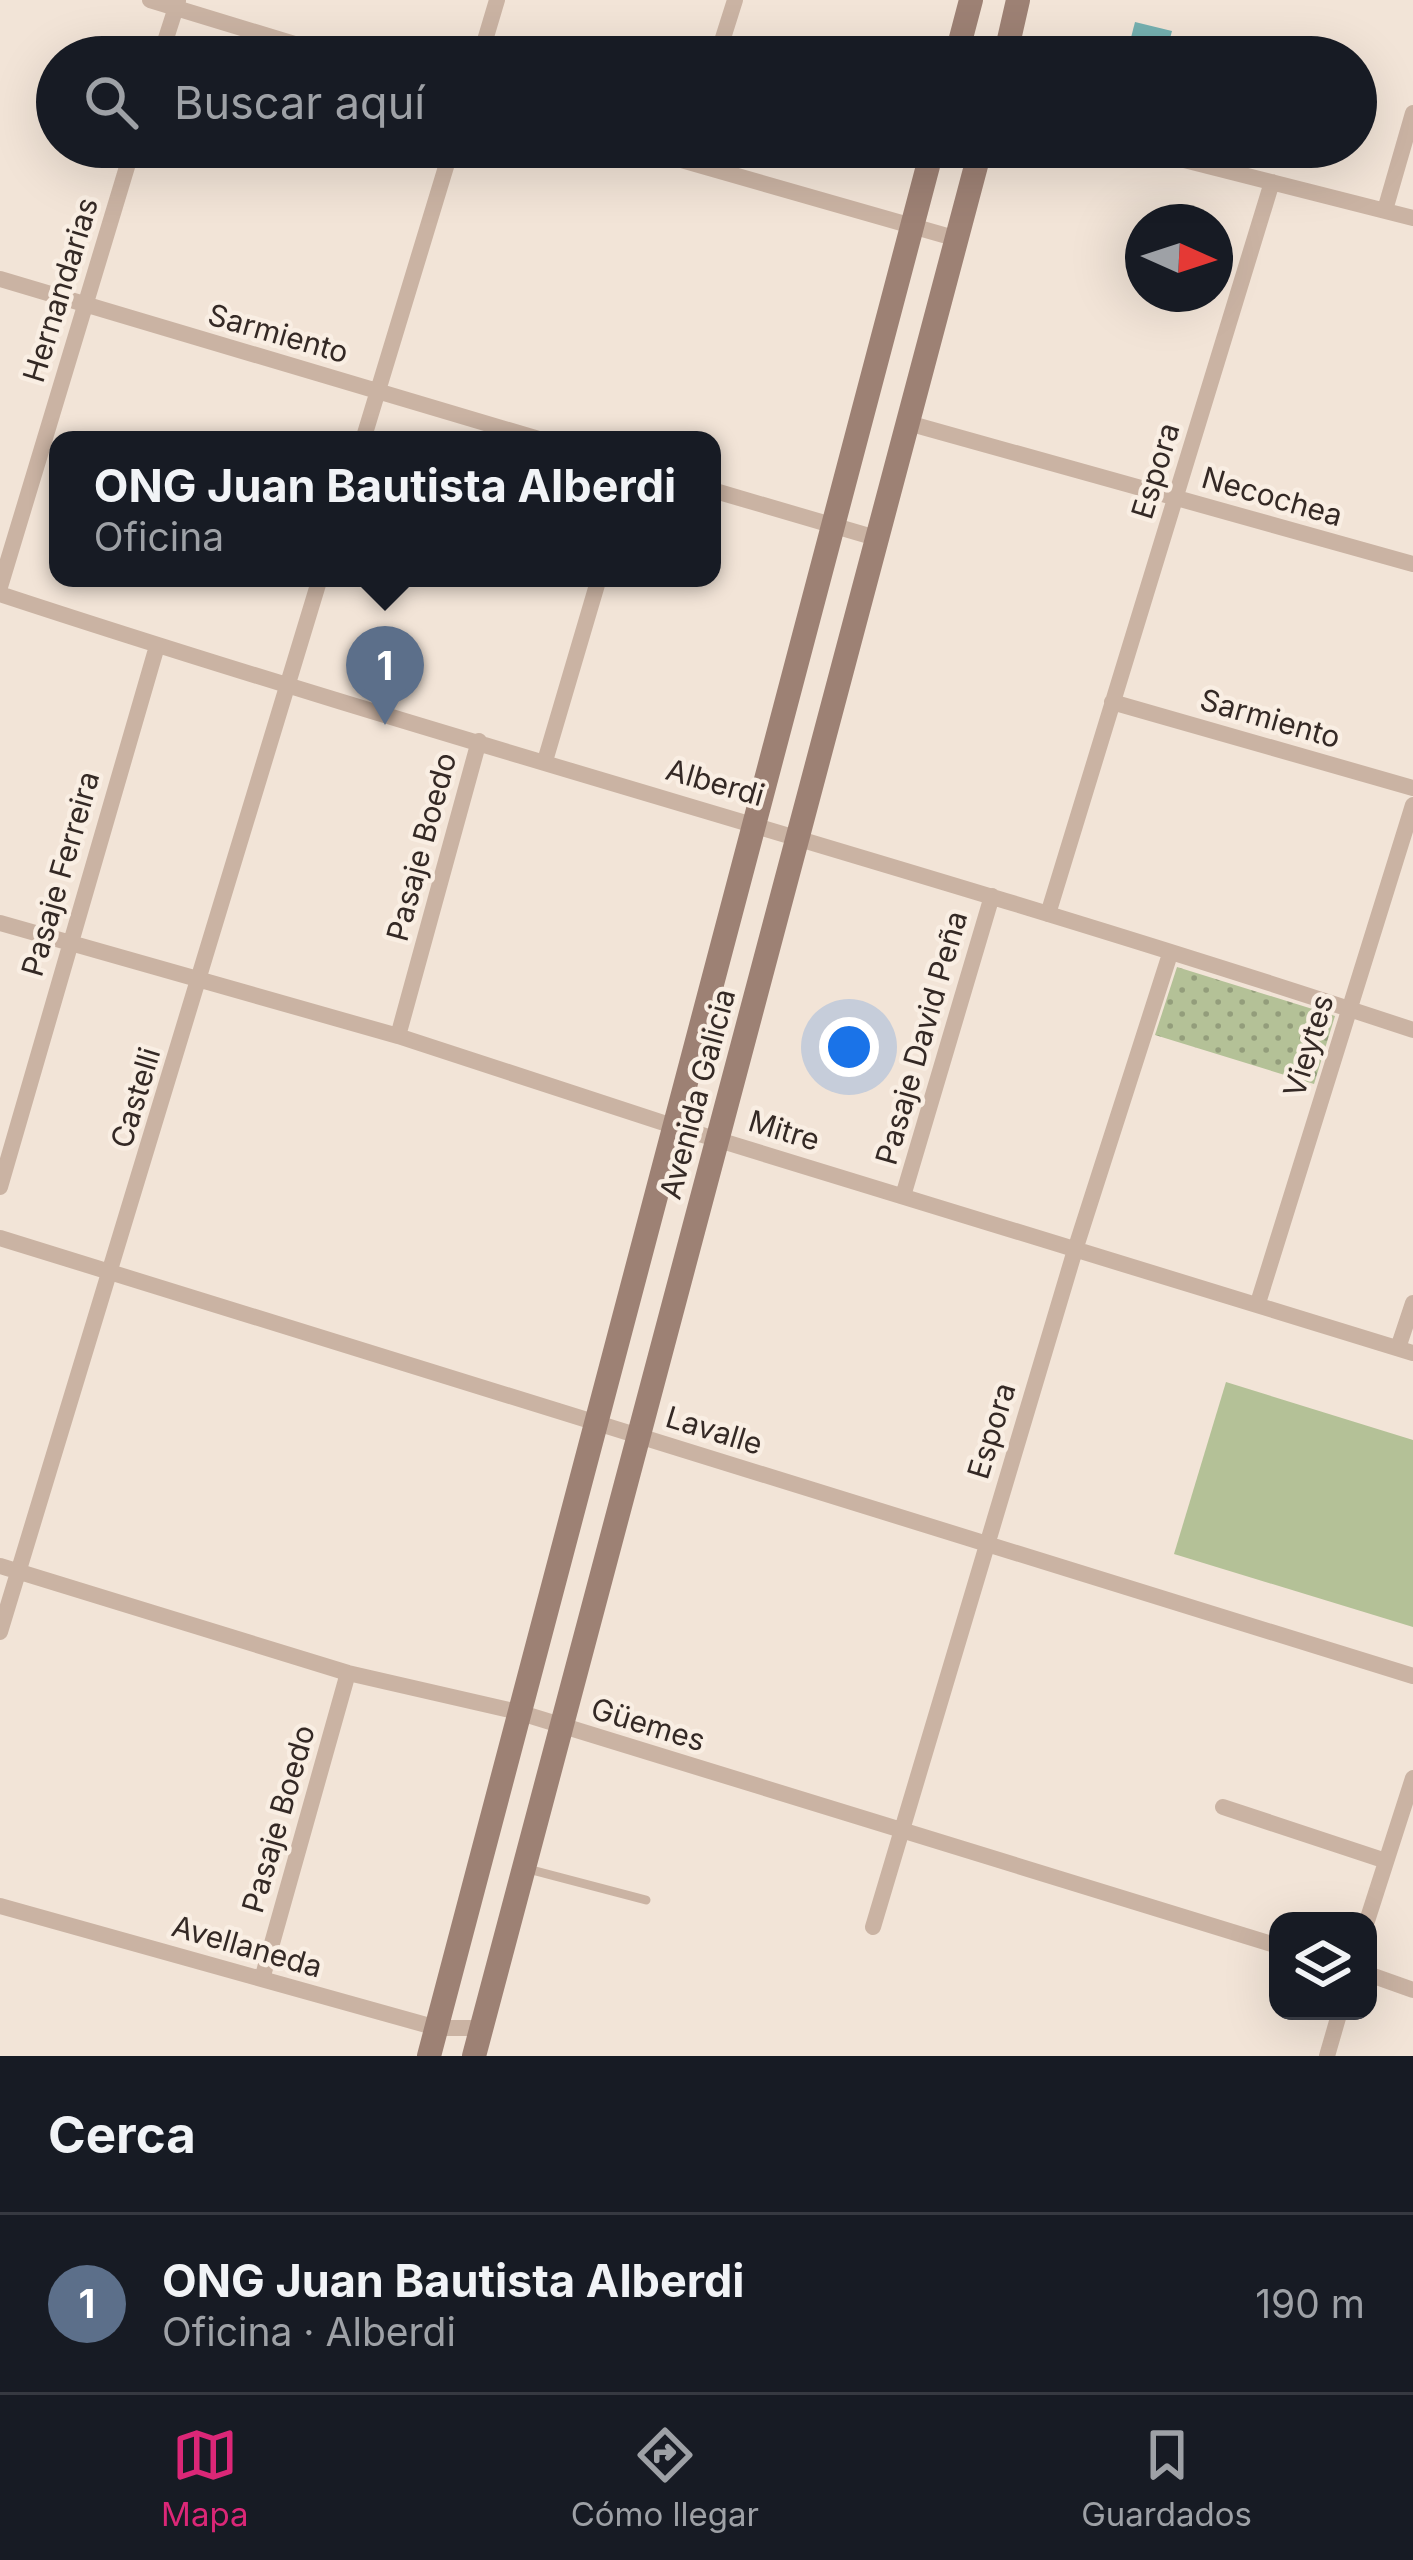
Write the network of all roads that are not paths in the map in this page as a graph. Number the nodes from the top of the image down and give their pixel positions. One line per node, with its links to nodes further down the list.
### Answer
1 (150, 0): 6 (street)
2 (497, 0): 9 (street)
3 (735, 0): 10 (street)
4 (971, 0): 11 (main road)
5 (1018, 0): 12 (main road)
6 (177, 4): 7 (street); 8 (street)
7 (167, 36)
8 (274, 36)
9 (486, 36)
10 (724, 36)
11 (962, 36)
12 (1010, 36)
13 (1413, 113): 21 (street)
14 (126, 168): 26 (street, Hernandarias)
15 (446, 168): 27 (street)
16 (731, 168): 23 (street)
17 (927, 168): 23 (main road, Avenida Galicia)
18 (975, 168): 24 (main road, Avenida Galicia)
19 (1216, 168): 20 (street)
20 (1272, 182): 21 (street); 32 (street, Espora)
21 (1384, 210): 22 (street)
22 (1413, 218)
23 (912, 226): 24 (street); 33 (main road, Avenida Galicia)
24 (954, 238): 28 (main road, Avenida Galicia)
25 (0, 279): 26 (street, Sarmiento)
26 (83, 306): 27 (street, Sarmiento); 38 (street, Hernandarias)
27 (379, 391): 29 (street); 30 (street, Sarmiento)
28 (908, 422): 32 (street, Necochea); 34 (main road, Avenida Galicia)
29 (366, 431)
30 (512, 431)
31 (721, 493): 33 (street)
32 (1177, 498): 35 (street, Necochea); 41 (street, Espora)
33 (835, 525): 34 (street); 46 (main road, Avenida Galicia)
34 (876, 538): 47 (main road, Avenida Galicia)
35 (1413, 564)
36 (317, 587): 40 (street, Castelli)
37 (596, 587): 43 (street)
38 (0, 590): 39 (street, Alberdi)
39 (157, 646): 40 (street, Alberdi); 51 (street, Pasaje Ferreira)
40 (287, 682): 42 (street, Alberdi); 53 (street, Castelli)
41 (1112, 702): 44 (street, Sarmiento); 49 (street, Espora)
42 (478, 741): 43 (street, Alberdi); 56 (street, Pasaje Boedo)
43 (545, 761): 46 (street, Alberdi)
44 (1413, 788)
45 (1413, 805): 54 (street, Vieytes)
46 (757, 824): 47 (street, Alberdi); 57 (main road, Avenida Galicia)
47 (797, 836): 48 (street, Alberdi); 58 (main road, Avenida Galicia)
48 (992, 896): 49 (street, Alberdi); 60 (street, Pasaje David Peña)
49 (1048, 914): 52 (street, Alberdi)
50 (0, 923): 51 (street, Mitre)
51 (68, 944): 53 (street, Mitre); 59 (street, Pasaje Ferreira)
52 (1170, 954): 54 (street, Alberdi); 62 (street, Espora)
53 (200, 979): 56 (street, Mitre); 63 (street, Castelli)
54 (1349, 1009): 55 (street, Alberdi); 64 (street, Vieytes)
55 (1413, 1030)
56 (398, 1036): 57 (street, Mitre)
57 (673, 1126): 58 (street, Mitre); 67 (main road, Avenida Galicia)
58 (717, 1140): 60 (street, Mitre); 68 (main road, Avenida Galicia)
59 (0, 1187)
60 (903, 1196): 62 (street, Mitre)
61 (0, 1238): 63 (street, Lavalle)
62 (1075, 1250): 64 (street, Mitre); 69 (street, Espora)
63 (112, 1273): 67 (street, Lavalle); 70 (street, Castelli)
64 (1258, 1303): 66 (street, Mitre)
65 (1413, 1303): 66 (street)
66 (1406, 1351)
67 (595, 1422): 68 (street, Lavalle); 74 (main road, Avenida Galicia)
68 (639, 1436): 69 (street, Lavalle); 75 (main road, Avenida Galicia)
69 (987, 1544): 73 (street, Lavalle); 78 (street, Espora)
70 (8, 1568): 71 (street, Castelli); 72 (street, Güemes)
71 (0, 1632)
72 (348, 1673): 74 (street, Güemes); 87 (street, Pasaje Boedo)
73 (1413, 1676)
74 (518, 1712): 75 (street, Güemes); 90 (main road, Avenida Galicia)
75 (560, 1726): 78 (street, Güemes); 80 (main road, Avenida Galicia)
76 (1413, 1778): 79 (street)
77 (1223, 1807): 79 (street)
78 (901, 1831): 84 (street, Espora); 85 (street, Güemes)
79 (1386, 1861): 83 (street)
80 (523, 1867): 81 (lane); 91 (main road, Avenida Galicia)
81 (646, 1900)
82 (0, 1906): 87 (street, Avellaneda)
83 (1370, 1912)
84 (873, 1927)
85 (1269, 1943)
86 (1377, 1977): 88 (street)
87 (262, 1979): 90 (street, Avellaneda)
88 (1413, 1990)
89 (1337, 2020): 94 (street)
90 (437, 2028): 91 (street, Avellaneda); 92 (main road, Avenida Galicia)
91 (481, 2028): 93 (main road, Avenida Galicia)
92 (429, 2056)
93 (474, 2056)
94 (1327, 2056)

